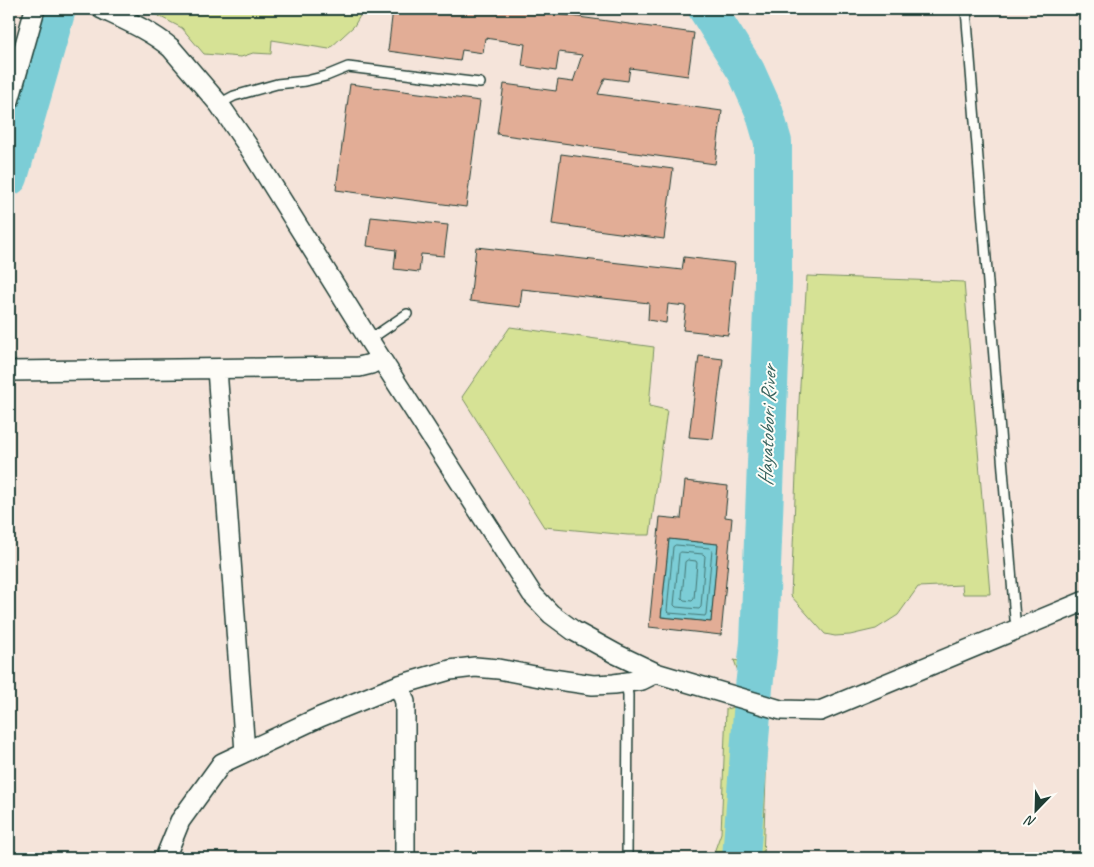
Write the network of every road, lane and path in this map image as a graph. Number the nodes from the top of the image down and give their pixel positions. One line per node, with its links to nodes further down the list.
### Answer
1 (35, 9): 5 (street)
2 (102, 9): 6 (street)
3 (966, 9): 13 (lane)
4 (480, 83): 6 (lane)
5 (9, 101)
6 (219, 104): 8 (street)
7 (407, 314): 8 (lane)
8 (369, 340): 9 (street)
9 (381, 359): 10 (street); 14 (street)
10 (217, 369): 11 (street); 17 (street)
11 (9, 371)
12 (1085, 601): 13 (street)
13 (1019, 628): 14 (street)
14 (656, 673): 15 (street)
15 (626, 682): 16 (street); 20 (lane)
16 (399, 686): 17 (street); 19 (street)
17 (245, 752): 18 (street)
18 (165, 858)
19 (405, 858)
20 (627, 858)

